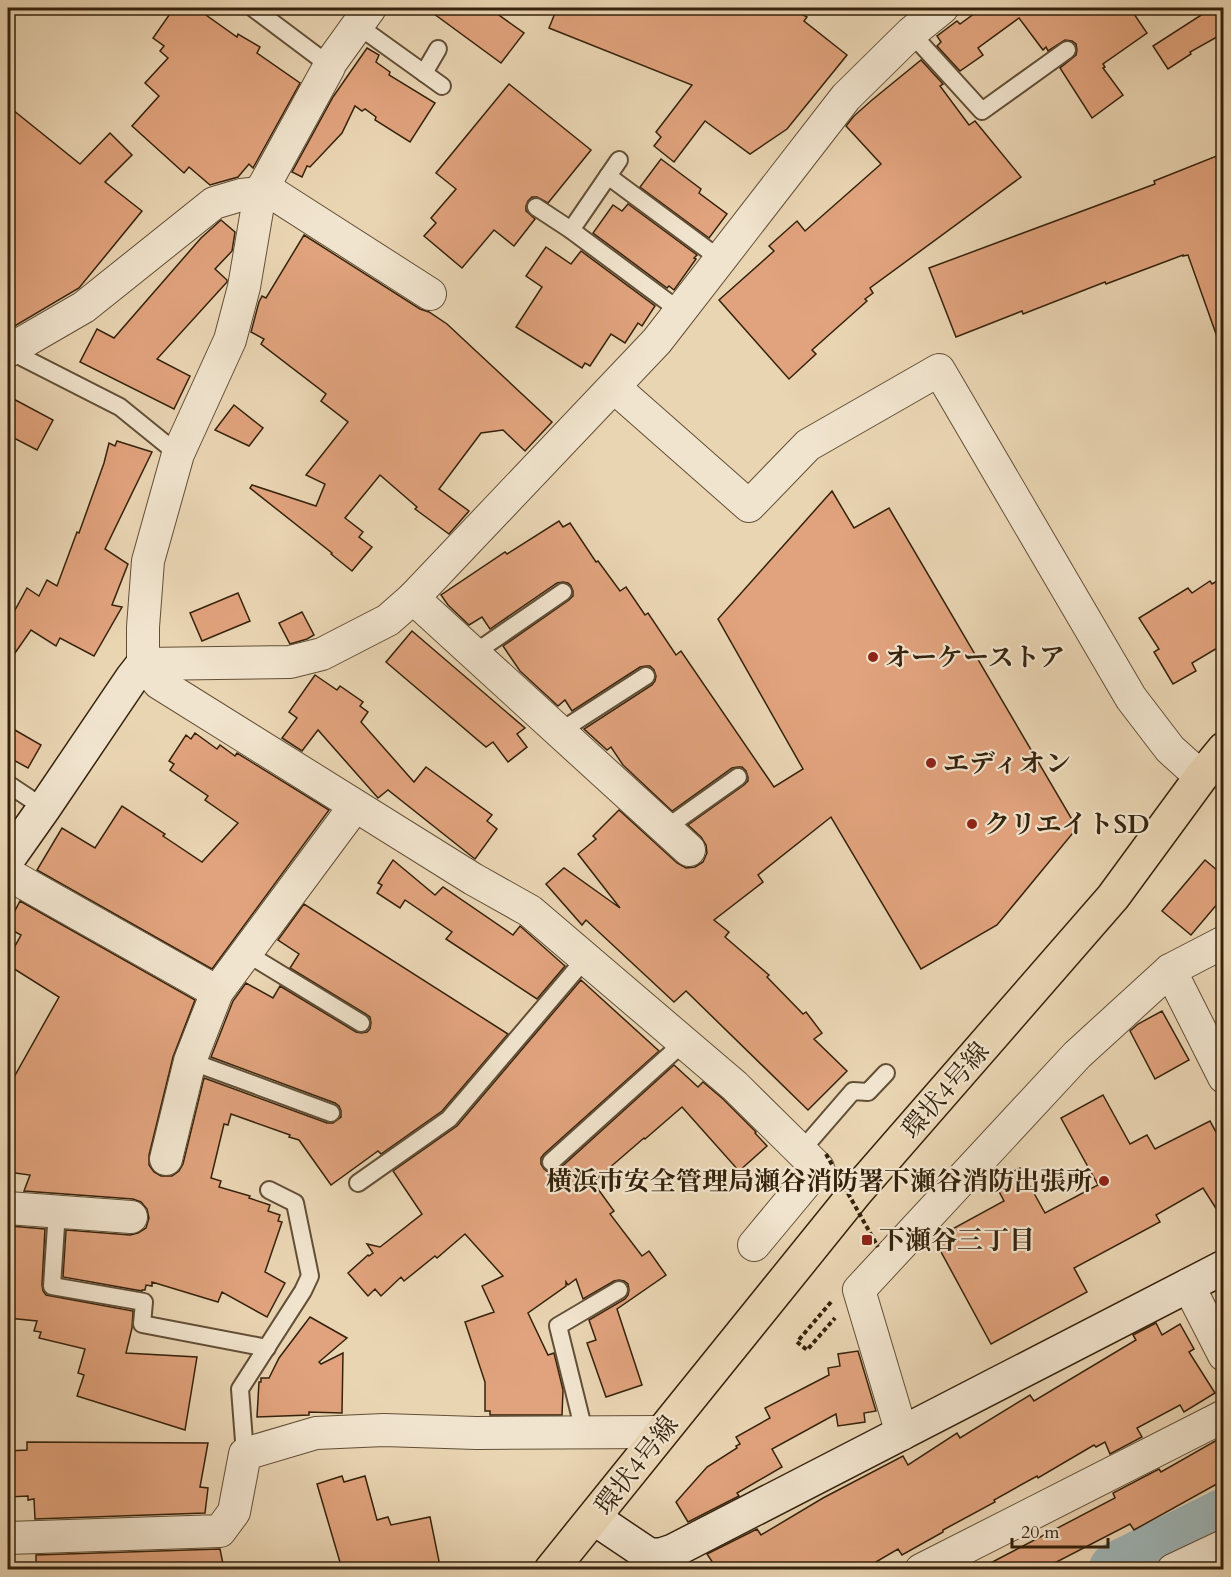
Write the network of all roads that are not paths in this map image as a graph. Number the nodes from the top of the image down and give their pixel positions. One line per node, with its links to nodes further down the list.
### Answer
1 (253, 8): 7 (lane)
2 (942, 8): 4 (street)
3 (363, 16): 7 (street); 8 (lane)
4 (911, 33): 6 (lane); 15 (street)
5 (438, 49): 8 (lane)
6 (1068, 50)
7 (329, 65): 12 (street)
8 (424, 73): 9 (lane)
9 (442, 86)
10 (619, 160): 11 (lane)
11 (608, 177): 14 (lane); 15 (lane)
12 (262, 190): 16 (street); 18 (street); 20 (street)
13 (536, 207): 14 (lane)
14 (571, 230): 17 (lane)
15 (720, 259): 17 (street)
16 (430, 294)
17 (680, 311): 19 (street)
18 (9, 351): 20 (lane)
19 (614, 387): 22 (street); 29 (street)
20 (177, 454): 24 (street)
21 (563, 592): 23 (lane)
22 (413, 598): 23 (street); 24 (street)
23 (473, 654): 26 (street)
24 (144, 664): 31 (street); 32 (street)
25 (646, 676): 26 (lane)
26 (560, 732): 33 (street)
27 (1224, 749): 29 (main road, 環状4号線)
28 (738, 777): 33 (lane)
29 (1201, 777): 64 (main road, 環状4号線)
30 (8, 784): 32 (lane)
31 (355, 806): 38 (street); 39 (street)
32 (44, 808): 35 (street)
33 (666, 828): 34 (street)
34 (689, 850)
35 (8, 859)
36 (8, 874): 41 (street)
37 (1224, 942): 40 (street)
38 (246, 953): 41 (street); 42 (lane)
39 (585, 959): 43 (street); 51 (lane)
40 (1170, 970): 46 (street); 65 (street)
41 (217, 992): 44 (street)
42 (361, 1023)
43 (684, 1042): 48 (street); 50 (lane)
44 (190, 1061): 47 (lane); 49 (street)
45 (886, 1073): 48 (lane)
46 (1224, 1077)
47 (331, 1113)
48 (813, 1152): 56 (street)
49 (166, 1159)
50 (551, 1162)
51 (358, 1183)
52 (269, 1190): 60 (lane)
53 (8, 1208): 54 (street)
54 (57, 1211): 55 (street); 60 (lane)
55 (131, 1217)
56 (754, 1245)
57 (1224, 1267): 58 (street)
58 (1188, 1285): 61 (street); 65 (street)
59 (619, 1290): 63 (lane)
60 (267, 1347): 66 (lane)
61 (1224, 1355)
62 (1224, 1416): 72 (street)
63 (584, 1431): 64 (street); 66 (street)
64 (661, 1432): 67 (main road, 環状4号線)
65 (902, 1434): 70 (street)
66 (245, 1454): 68 (street)
67 (594, 1518): 70 (street); 71 (main road, 環状4号線)
68 (8, 1538)
69 (1224, 1546): 73 (street)
70 (668, 1562)
71 (551, 1569)
72 (921, 1569)
73 (1173, 1569)

